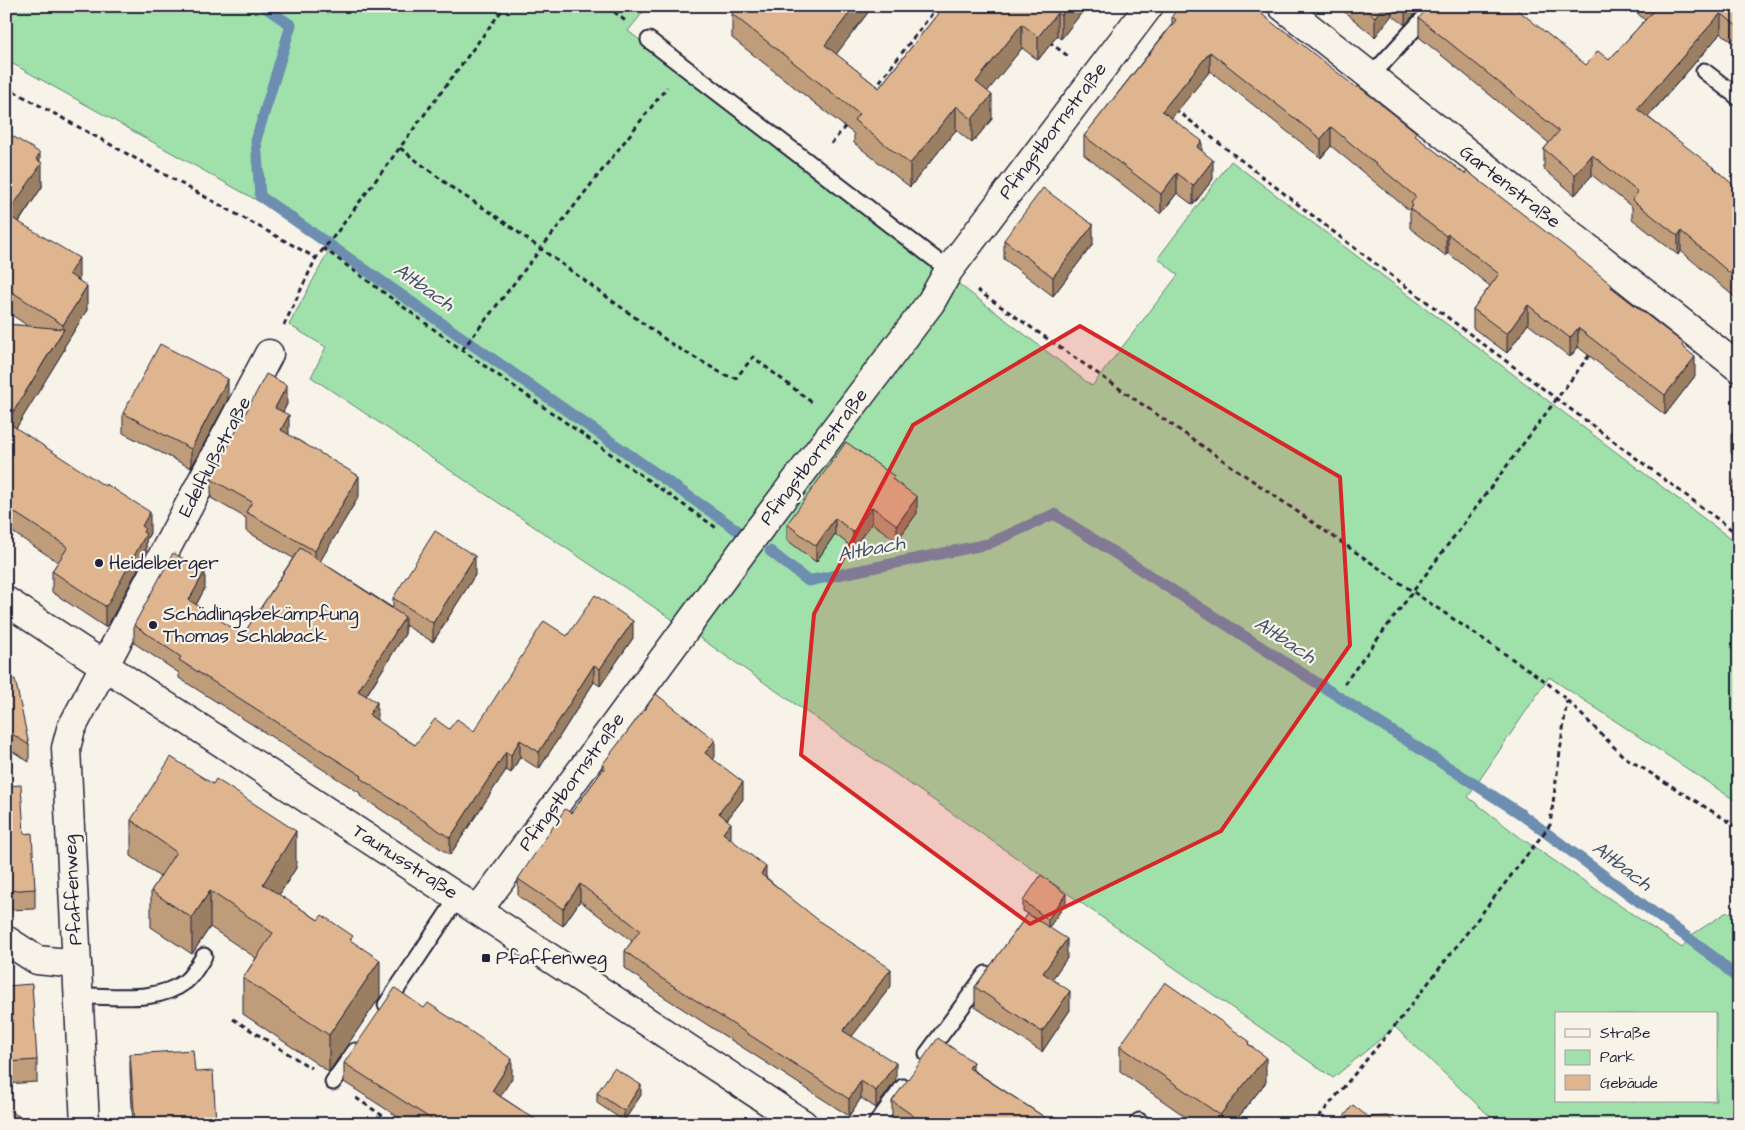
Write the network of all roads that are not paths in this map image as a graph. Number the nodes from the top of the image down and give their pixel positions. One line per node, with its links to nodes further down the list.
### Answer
1 (1149, 6): 8 (street, Pfingstbornstraße)
2 (1282, 6): 6 (street, Gartenstraße)
3 (1435, 6): 6 (lane)
4 (649, 40): 8 (lane)
5 (1704, 71): 7 (lane)
6 (1371, 76): 10 (street, Gartenstraße)
7 (1739, 98)
8 (949, 270): 13 (street, Pfingstbornstraße)
9 (269, 354): 12 (street, Edelflußstraße)
10 (1739, 368)
11 (6, 601): 12 (street, Taunusstraße)
12 (106, 665): 13 (street, Taunusstraße); 16 (street, Pfaffenweg)
13 (469, 902): 19 (lane); 23 (street, Taunusstraße)
14 (6, 940): 16 (street)
15 (204, 956): 18 (lane)
16 (77, 964): 18 (street, Pfaffenweg)
17 (994, 964): 24 (lane)
18 (78, 996): 22 (street, Pfaffenweg)
19 (377, 1018)
20 (361, 1042): 21 (lane)
21 (333, 1082)
22 (85, 1124)
23 (803, 1124)
24 (876, 1124)
25 (1137, 1124): 26 (lane)
26 (1143, 1124)

